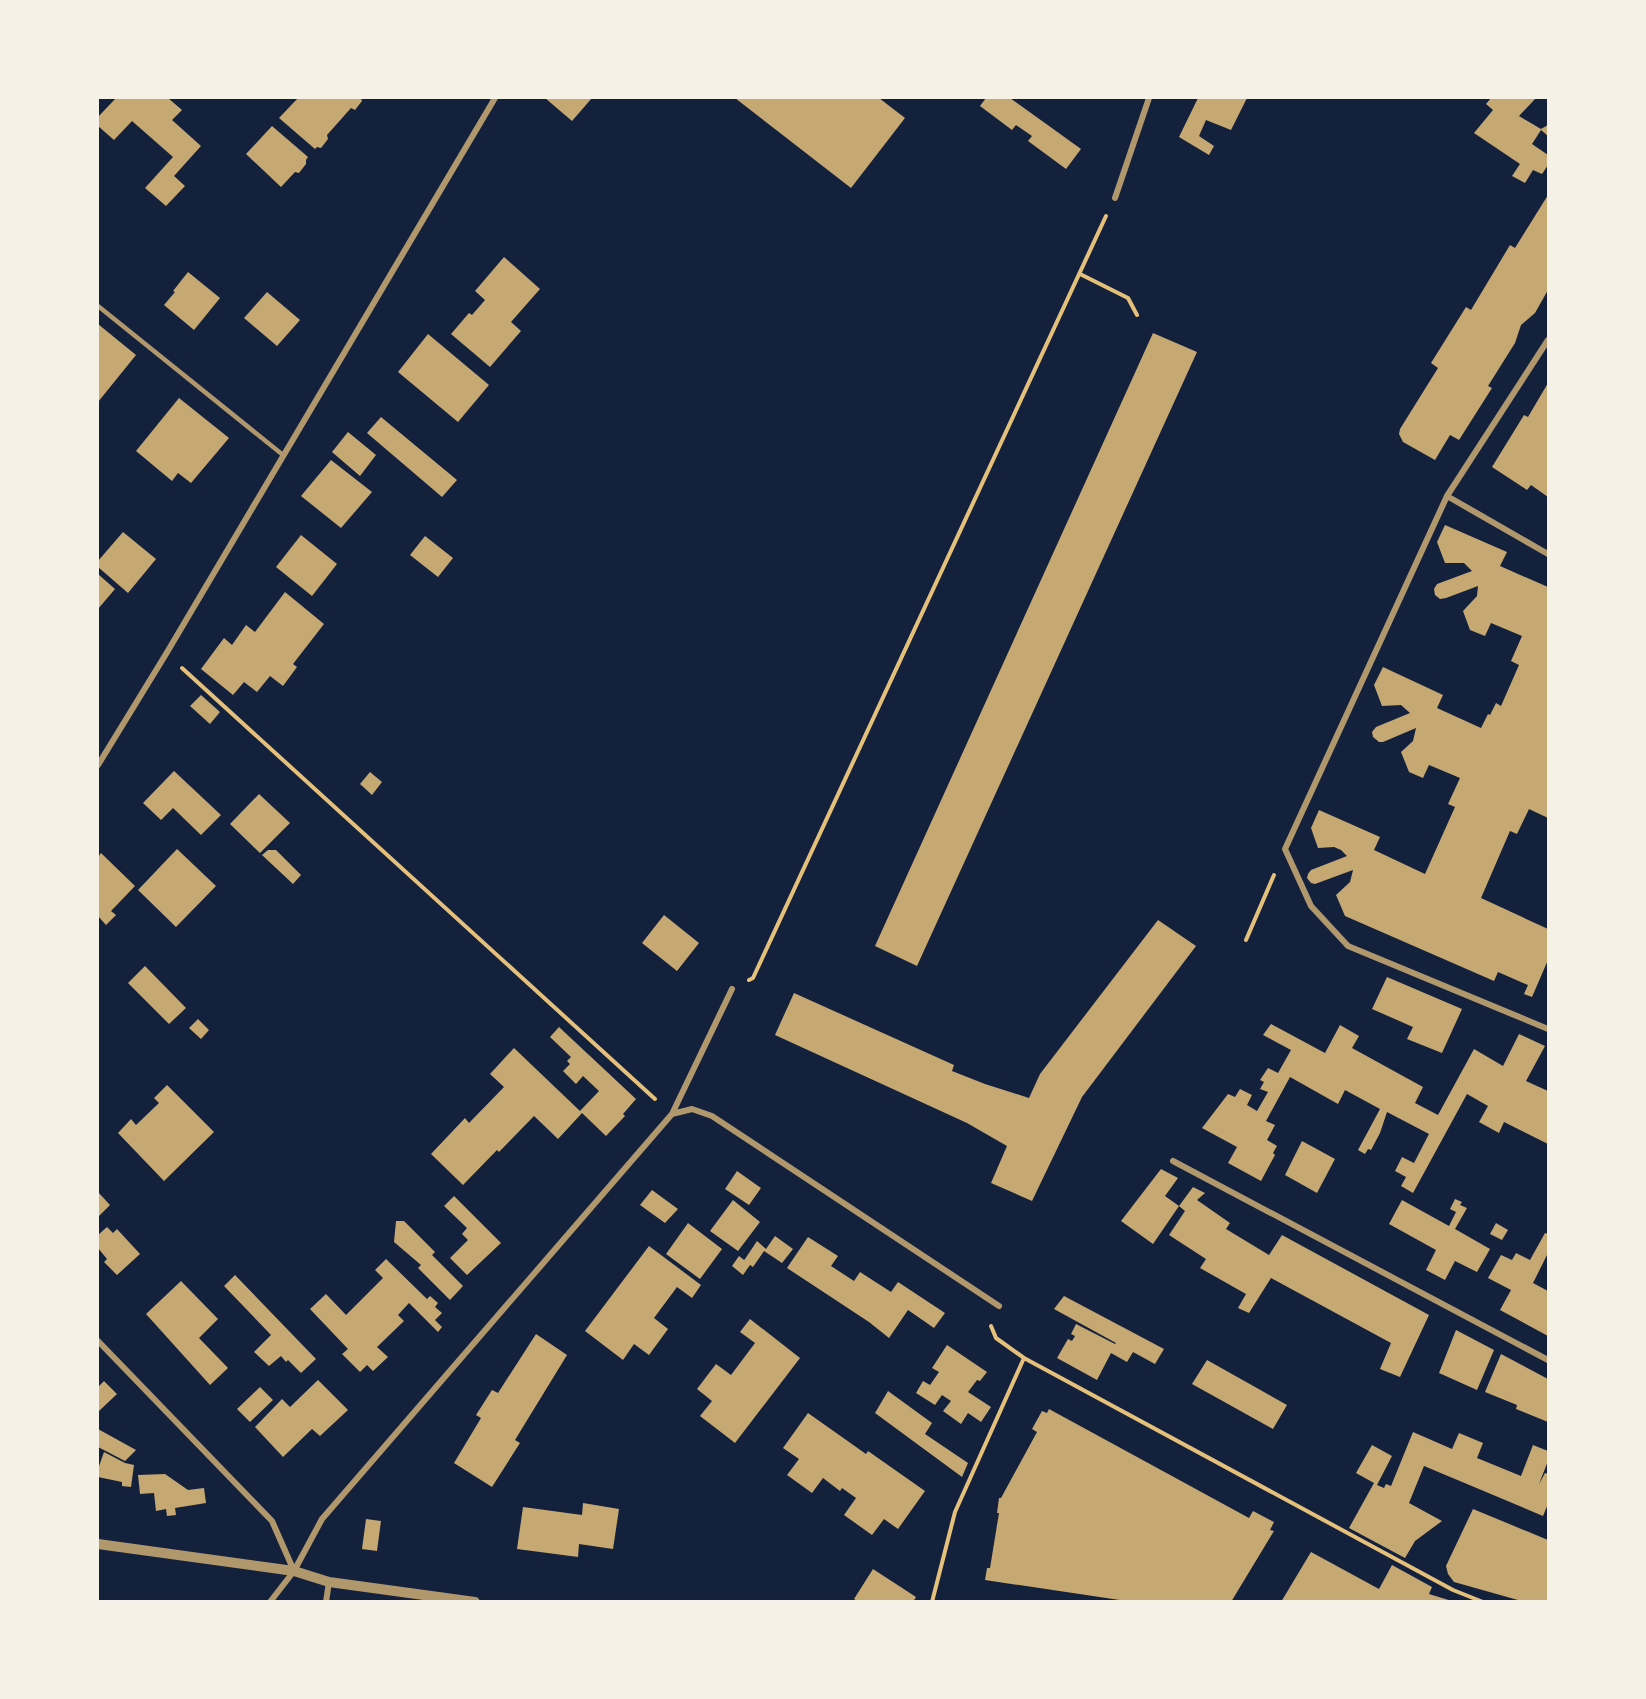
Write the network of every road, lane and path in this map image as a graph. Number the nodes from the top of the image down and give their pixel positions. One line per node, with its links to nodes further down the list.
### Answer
1 (495, 98): 8 (street)
2 (1149, 98): 3 (street)
3 (1115, 198): 4 (path)
4 (1080, 274): 6 (path); 15 (path)
5 (98, 306): 8 (lane)
6 (1137, 315)
7 (1548, 340): 9 (street)
8 (283, 455): 11 (street)
9 (1447, 496): 10 (street); 13 (street)
10 (1548, 554)
11 (166, 654): 12 (street); 17 (path)
12 (98, 765)
13 (1285, 849): 14 (path); 16 (street)
14 (1246, 940)
15 (732, 988): 17 (street)
16 (1548, 1029)
17 (672, 1113): 19 (street); 24 (street)
18 (1173, 1161): 22 (street)
19 (999, 1306): 21 (path)
20 (98, 1341): 24 (street)
21 (1024, 1358): 29 (path); 30 (path)
22 (1548, 1360)
23 (98, 1544): 24 (street)
24 (294, 1571): 25 (street); 26 (street)
25 (329, 1582): 27 (street); 28 (street)
26 (270, 1602)
27 (326, 1602)
28 (475, 1602)
29 (932, 1602)
30 (1483, 1602)

